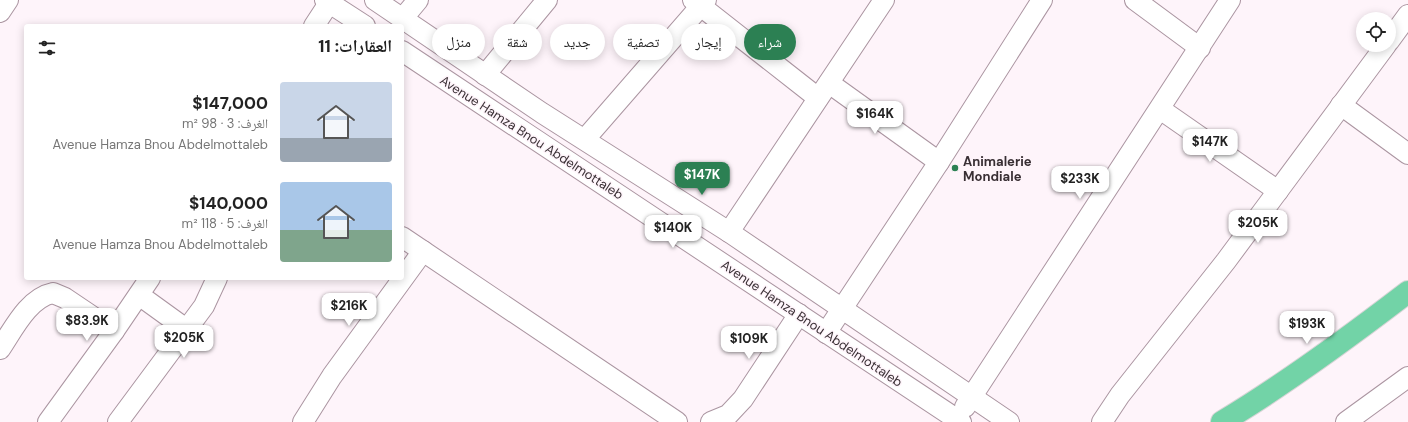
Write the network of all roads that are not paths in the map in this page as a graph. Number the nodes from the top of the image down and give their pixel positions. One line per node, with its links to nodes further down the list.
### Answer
1 (8, 0): 12 (street)
2 (371, 0): 16 (street)
3 (375, 0): 14 (street)
4 (418, 0): 14 (street)
5 (547, 0): 21 (street)
6 (884, 0): 22 (street)
7 (1042, 0): 27 (street)
8 (1135, 0): 18 (street)
9 (1230, 0): 18 (street)
10 (329, 1): 15 (street); 16 (street)
11 (700, 2): 22 (street); 25 (street)
12 (0, 12)
13 (1408, 15): 17 (street)
14 (403, 18): 21 (street)
15 (315, 24)
16 (358, 24)
17 (1396, 31)
18 (1200, 48): 24 (street)
19 (404, 52): 39 (street, Avenue Hamza Bnou Abdelmottaleb)
20 (1381, 52): 23 (street)
21 (485, 75): 25 (street)
22 (824, 90): 27 (street); 29 (street)
23 (1341, 105): 26 (street); 28 (street)
24 (1160, 109): 28 (street); 45 (street)
25 (585, 139): 29 (street)
26 (1408, 154)
27 (939, 162): 38 (street)
28 (1278, 191): 53 (street)
29 (729, 232): 38 (street)
30 (404, 238): 31 (street)
31 (424, 251): 32 (street); 50 (street)
32 (404, 278)
33 (149, 280): 37 (street)
34 (216, 280): 40 (street)
35 (403, 280): 49 (street)
36 (1408, 292): 54 (main road)
37 (139, 295): 40 (street); 41 (street)
38 (841, 308): 42 (street); 45 (street)
39 (799, 314): 42 (street, Avenue Hamza Bnou Abdelmottaleb); 51 (street)
40 (186, 330): 48 (street)
41 (114, 331): 43 (street); 47 (street)
42 (826, 333): 46 (street, Avenue Hamza Bnou Abdelmottaleb)
43 (0, 349)
44 (1408, 377): 55 (street)
45 (972, 396): 46 (street); 52 (street)
46 (959, 420)
47 (48, 422)
48 (118, 422)
49 (303, 422)
50 (677, 422)
51 (711, 422)
52 (1008, 422)
53 (1102, 422)
54 (1222, 422)
55 (1346, 422)

